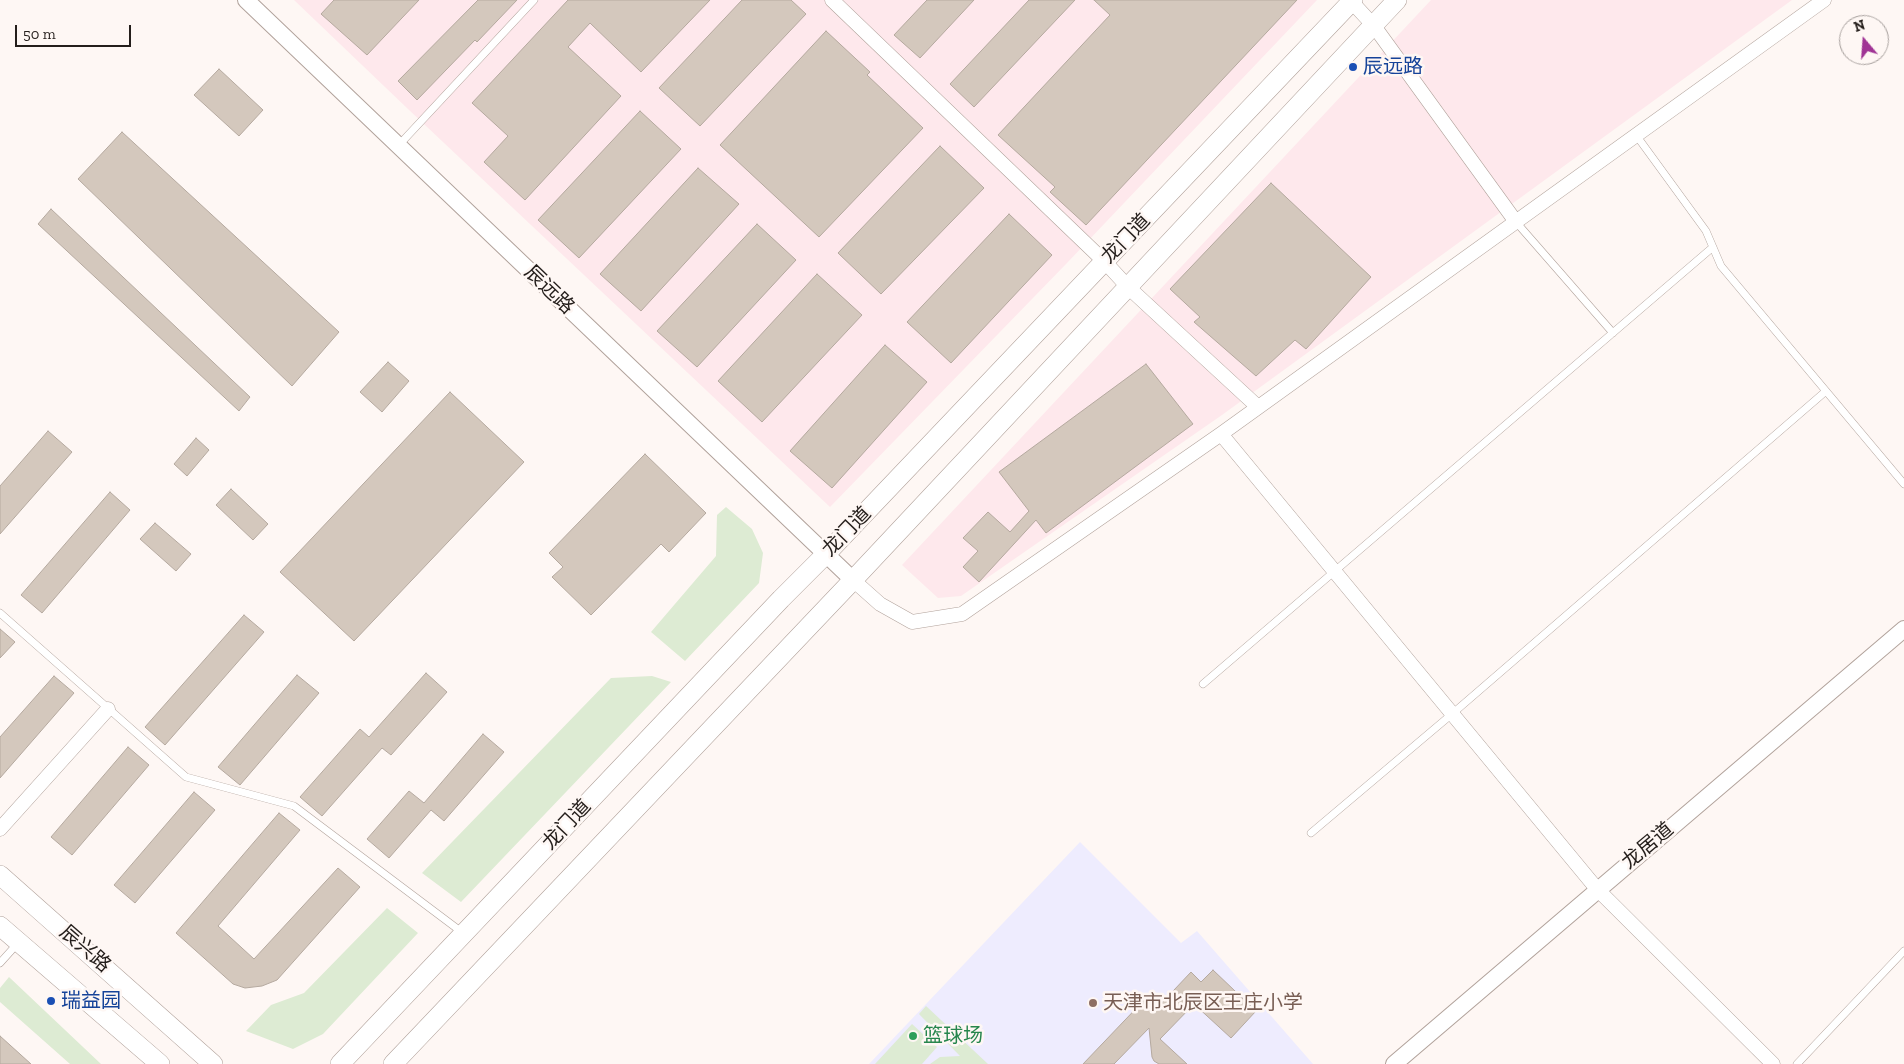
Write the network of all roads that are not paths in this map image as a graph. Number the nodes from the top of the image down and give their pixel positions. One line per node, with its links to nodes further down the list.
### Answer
1 (246, 0): 9 (street, 辰远路)
2 (534, 0): 9 (lane)
3 (832, 0): 12 (street)
4 (1397, 0): 7 (main road, 龙门道)
5 (1824, 0): 8 (street)
6 (1352, 1): 7 (street); 12 (main road, 龙门道)
7 (1374, 26): 10 (street); 13 (main road, 龙门道)
8 (1636, 135): 10 (street); 11 (lane)
9 (398, 146): 19 (street, 辰远路)
10 (1516, 222): 14 (lane); 16 (street)
11 (1713, 247): 14 (lane); 15 (lane)
12 (1105, 262): 13 (street); 19 (main road, 龙门道)
13 (1128, 287): 16 (street); 21 (main road, 龙门道)
14 (1613, 333): 20 (lane)
15 (1826, 391): 18 (lane); 26 (lane)
16 (1258, 407): 17 (street)
17 (1221, 434): 20 (street); 21 (street)
18 (1904, 484)
19 (826, 554): 21 (street, 辰远路); 32 (main road, 龙门道)
20 (1335, 572): 24 (lane); 26 (street)
21 (853, 580): 39 (main road, 龙门道)
22 (0, 613): 25 (lane)
23 (1904, 629): 30 (street, 龙居道)
24 (1203, 684)
25 (108, 709): 27 (street); 32 (lane)
26 (1452, 714): 28 (lane); 30 (street)
27 (0, 829)
28 (1311, 833)
29 (0, 875): 37 (main road, 辰兴路)
30 (1597, 889): 40 (street, 龙居道); 41 (street)
31 (0, 926): 33 (main road, 辰兴路)
32 (464, 934): 38 (main road, 龙门道)
33 (19, 943): 35 (lane); 36 (main road, 辰兴路)
34 (1904, 950): 42 (lane)
35 (0, 963)
36 (160, 1064)
37 (213, 1064)
38 (340, 1064)
39 (393, 1064)
40 (1394, 1064)
41 (1772, 1064)
42 (1797, 1064)

